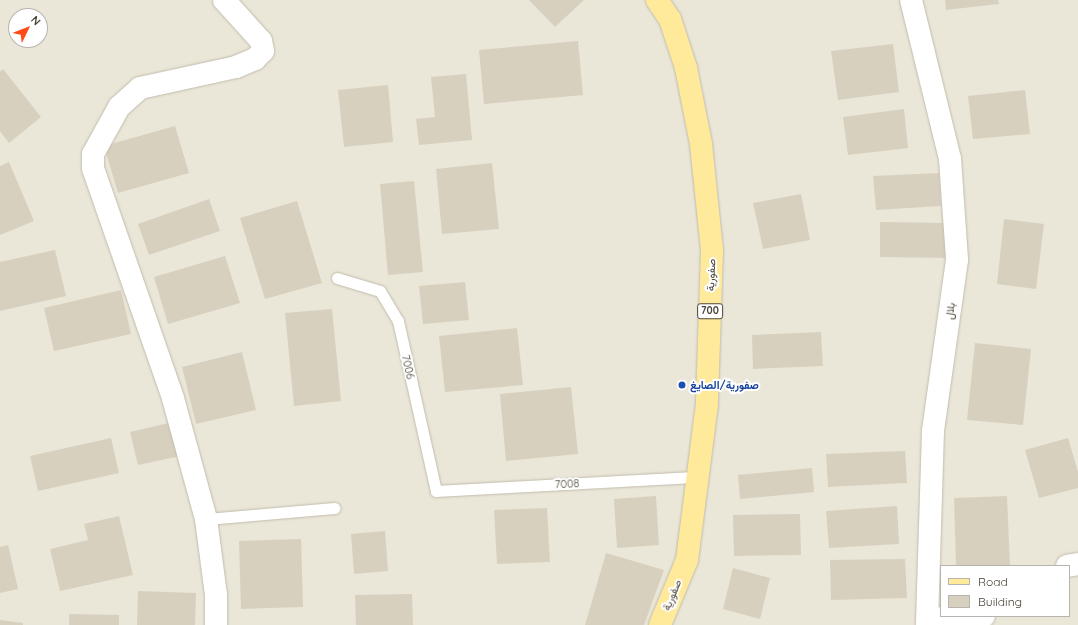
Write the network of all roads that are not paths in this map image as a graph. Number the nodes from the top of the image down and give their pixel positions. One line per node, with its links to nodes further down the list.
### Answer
1 (224, 0): 8 (street)
2 (656, 0): 5 (main road, صفورية / 700)
3 (911, 0): 10 (street, بلال)
4 (336, 278): 6 (lane, 7006)
5 (698, 477): 6 (lane, 7008); 12 (main road, صفورية / 700)
6 (436, 491)
7 (335, 508): 8 (lane)
8 (206, 519): 11 (street)
9 (975, 617): 10 (street)
10 (928, 622)
11 (216, 625)
12 (660, 625)

